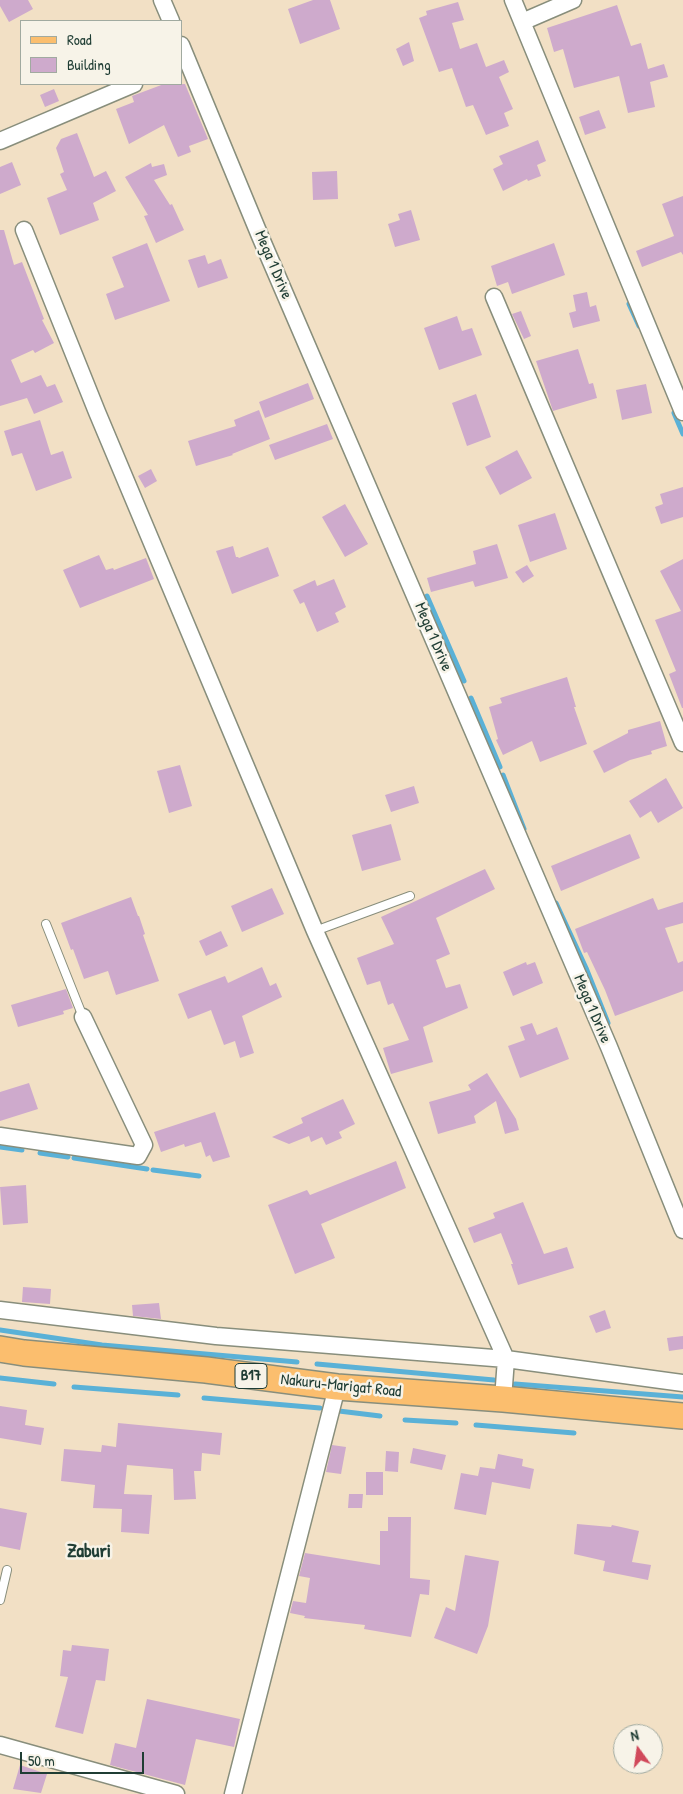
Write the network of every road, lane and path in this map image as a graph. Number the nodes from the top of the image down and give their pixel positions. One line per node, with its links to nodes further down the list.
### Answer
1 (162, 0): 4 (street)
2 (513, 0): 5 (street)
3 (573, 0): 5 (street)
4 (171, 20)
5 (522, 22): 12 (street)
6 (182, 48): 7 (street, Mega 1 Drive)
7 (185, 62): 19 (street, Mega 1 Drive)
8 (132, 85): 9 (street)
9 (0, 141)
10 (24, 230): 16 (street)
11 (494, 297): 13 (street)
12 (683, 412)
13 (683, 743)
14 (410, 896): 16 (lane)
15 (46, 924): 17 (lane)
16 (316, 931): 22 (street)
17 (83, 1017): 18 (street)
18 (0, 1136)
19 (683, 1230)
20 (0, 1310): 22 (street)
21 (0, 1349): 24 (main road, Nakuru-Marigat Road / B17)
22 (506, 1359): 23 (street); 25 (street)
23 (683, 1383)
24 (337, 1387): 25 (main road, Nakuru-Marigat Road / B17); 31 (street)
25 (503, 1399): 26 (main road, Nakuru-Marigat Road / B17)
26 (683, 1416)
27 (7, 1570): 28 (lane)
28 (0, 1600)
29 (0, 1745): 30 (street)
30 (176, 1794)
31 (233, 1794)

